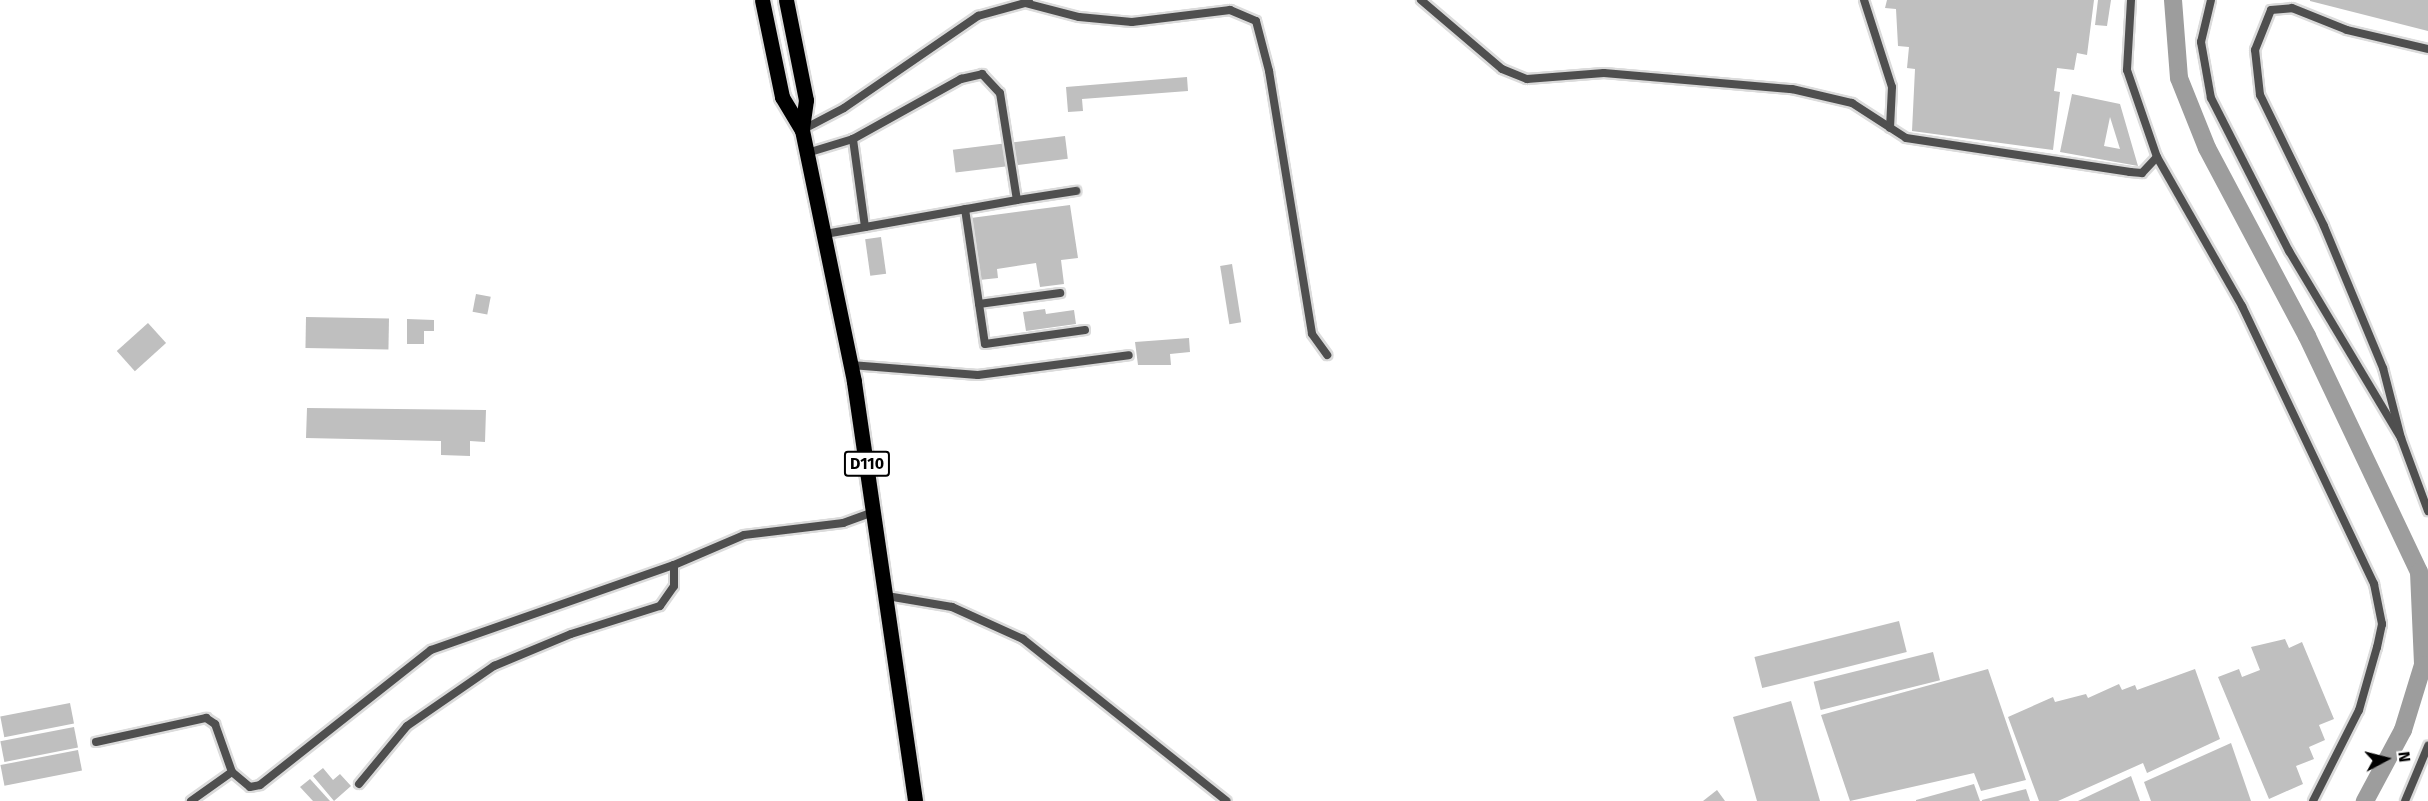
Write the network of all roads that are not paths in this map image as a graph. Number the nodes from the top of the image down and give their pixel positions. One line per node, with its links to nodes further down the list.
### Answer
1 (762, 0): 11 (main road, D110)
2 (786, 0): 11 (main road, D110)
3 (1034, 0): 8 (lane)
4 (1421, 0): 10 (lane)
5 (1864, 0): 10 (lane)
6 (2131, 0): 14 (lane)
7 (2211, 0): 26 (lane)
8 (1025, 3): 11 (lane); 24 (lane)
9 (2428, 49): 26 (lane)
10 (1890, 128): 14 (lane)
11 (802, 130): 13 (main road, D110)
12 (854, 139): 13 (lane); 16 (lane); 18 (lane)
13 (807, 153): 19 (main road, D110)
14 (2157, 157): 38 (lane)
15 (1076, 191): 16 (lane)
16 (1017, 200): 17 (lane)
17 (965, 209): 18 (lane); 21 (lane)
18 (865, 227): 19 (lane)
19 (825, 234): 25 (main road, D110)
20 (1060, 293): 21 (lane)
21 (979, 304): 22 (lane)
22 (1085, 330)
23 (1129, 355): 25 (lane)
24 (1327, 355)
25 (851, 365): 28 (main road, D110)
26 (2401, 438): 27 (lane)
27 (2428, 511)
28 (875, 512): 29 (lane); 30 (main road, D110)
29 (674, 565): 33 (lane); 34 (lane)
30 (887, 597): 36 (main road, D110); 37 (lane)
31 (96, 742): 33 (lane)
32 (2428, 746): 39 (lane)
33 (232, 772): 35 (lane)
34 (359, 784)
35 (190, 801)
36 (915, 801)
37 (1227, 801)
38 (2313, 801)
39 (2404, 801)

